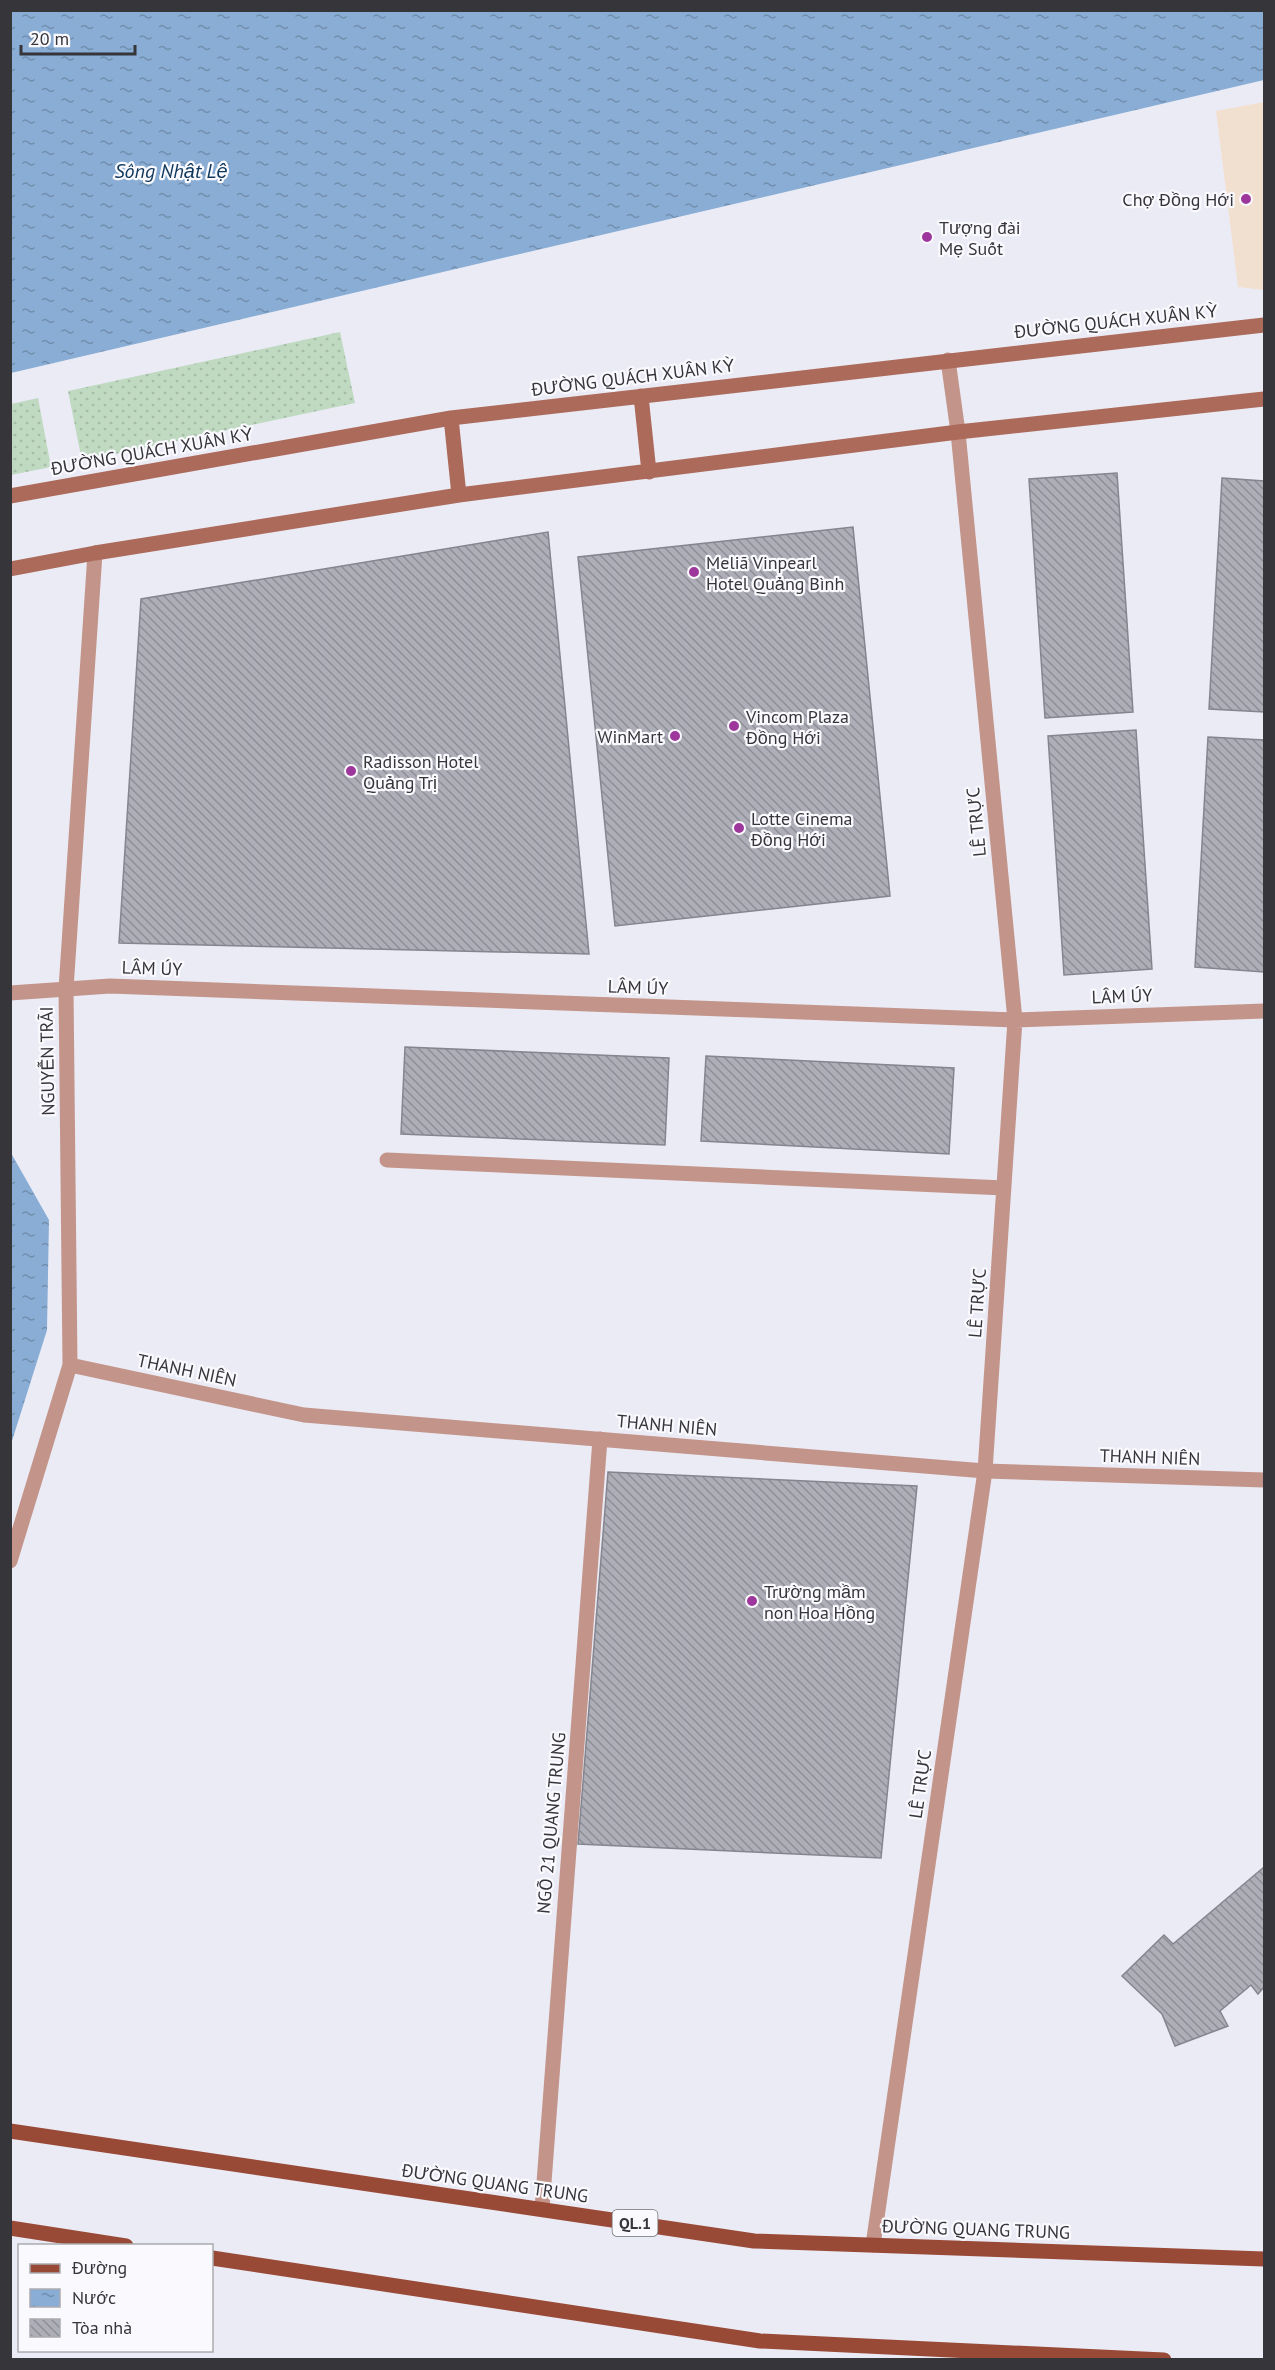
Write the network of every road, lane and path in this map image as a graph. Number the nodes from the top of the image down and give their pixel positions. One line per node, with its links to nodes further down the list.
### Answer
1 (1264, 325): 2 (main road, ĐƯỜNG QUÁCH XUÂN KỲ)
2 (948, 360): 3 (main road, ĐƯỜNG QUÁCH XUÂN KỲ); 6 (street, LÊ TRỰC)
3 (641, 396): 5 (main road, ĐƯỜNG QUÁCH XUÂN KỲ); 7 (main road)
4 (1264, 399): 6 (main road)
5 (452, 418): 8 (main road); 9 (main road, ĐƯỜNG QUÁCH XUÂN KỲ)
6 (958, 432): 7 (main road); 15 (street, LÊ TRỰC)
7 (649, 472): 8 (main road)
8 (459, 495): 10 (main road)
9 (10, 496)
10 (95, 553): 11 (main road); 12 (street, NGUYỄN TRÃI)
11 (10, 568)
12 (66, 989): 13 (street, LÂM ÚY); 15 (street, LÂM ÚY); 18 (street, NGUYỄN TRÃI)
13 (10, 993)
14 (1264, 1011): 15 (street, LÂM ÚY)
15 (1015, 1020): 17 (street, LÊ TRỰC)
16 (387, 1160): 17 (street)
17 (1004, 1188): 20 (street, LÊ TRỰC)
18 (70, 1365): 19 (street, THANH NIÊN); 22 (street, NGUYỄN TRÃI)
19 (600, 1439): 20 (street, THANH NIÊN); 24 (street, NGÕ 21 QUANG TRUNG)
20 (985, 1471): 21 (street, THANH NIÊN); 27 (street, LÊ TRỰC)
21 (1264, 1480)
22 (10, 1561)
23 (10, 2131): 24 (main road, ĐƯỜNG QUANG TRUNG / QL.1)
24 (542, 2209): 27 (main road, ĐƯỜNG QUANG TRUNG / QL.1)
25 (10, 2228): 26 (main road)
26 (113, 2244)
27 (873, 2245): 29 (main road, ĐƯỜNG QUANG TRUNG / QL.1)
28 (213, 2258): 30 (main road)
29 (1264, 2259)
30 (1164, 2360)

